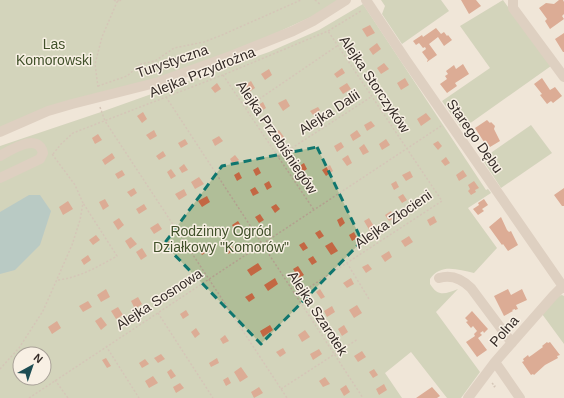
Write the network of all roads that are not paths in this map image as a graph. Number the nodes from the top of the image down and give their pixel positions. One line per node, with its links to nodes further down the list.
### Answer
1 (346, 0): 5 (street, Turystyczna)
2 (513, 0): 4 (street)
3 (364, 5): 9 (street, Starego Dębu)
4 (564, 77)
5 (0, 132)
6 (0, 156): 7 (street)
7 (0, 178)
8 (439, 278): 10 (street)
9 (564, 286): 10 (street, Polna)
10 (512, 343): 11 (street, Polna)
11 (495, 362): 12 (street, Polna); 13 (street)
12 (468, 398)
13 (520, 398)

